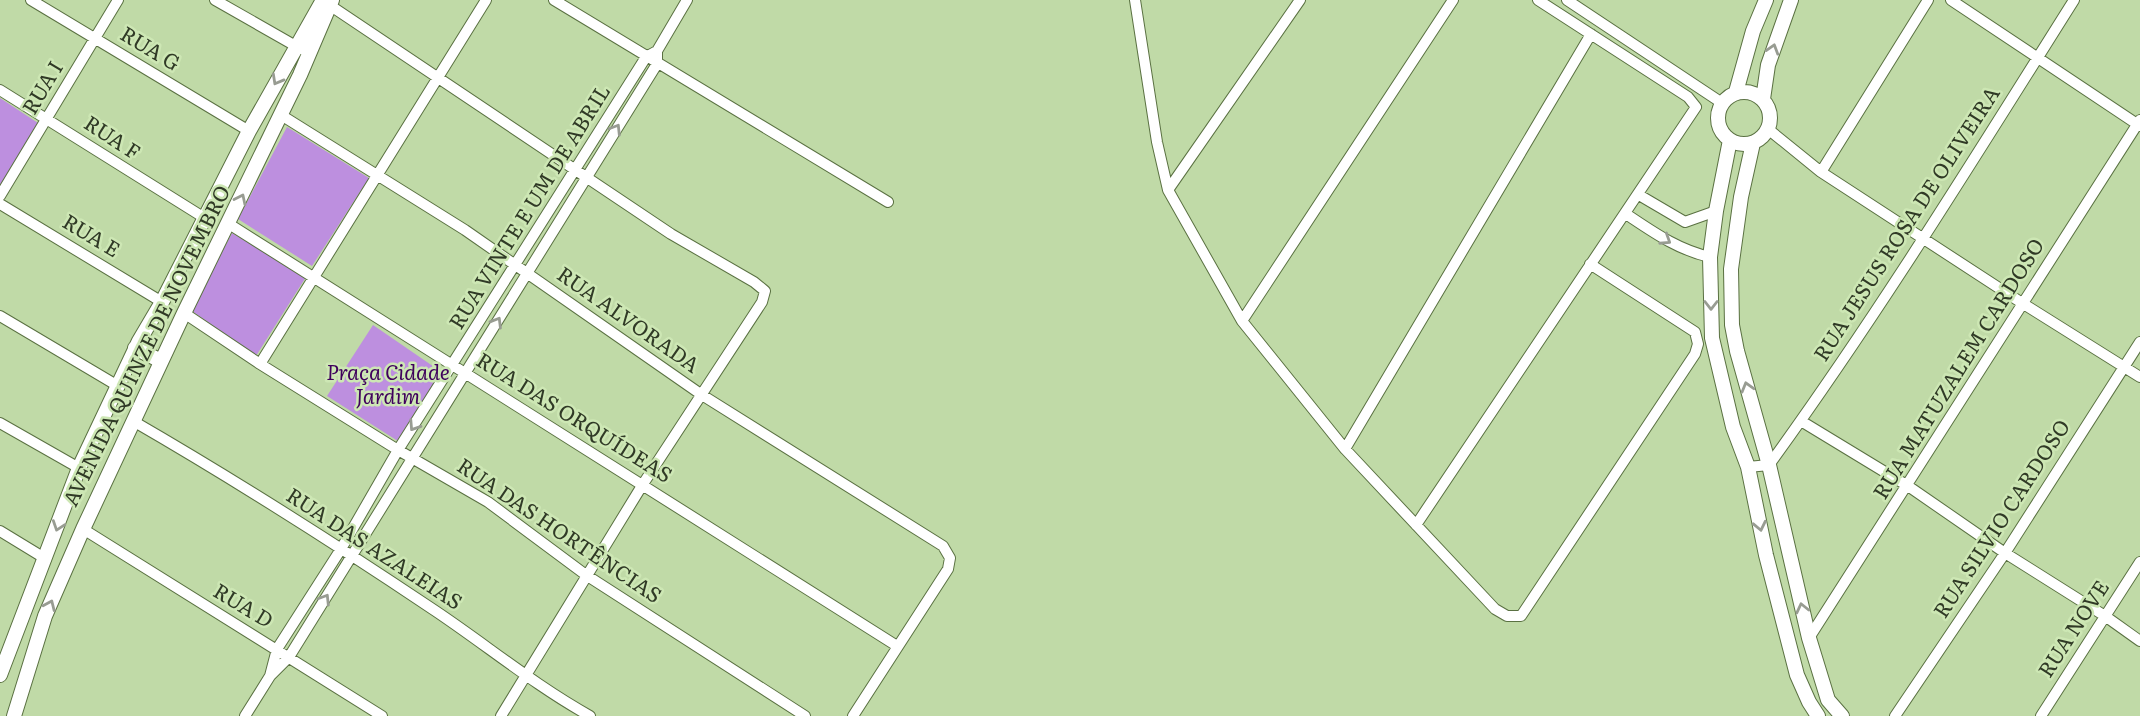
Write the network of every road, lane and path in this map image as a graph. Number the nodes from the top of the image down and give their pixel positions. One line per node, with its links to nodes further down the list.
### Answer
1 (31, 0): 19 (street, RUA G)
2 (118, 0): 19 (street, RUA I)
3 (215, 0): 20 (street)
4 (486, 0): 24 (street)
5 (554, 0): 21 (street)
6 (687, 0): 21 (street, RUA VINTE E UM DE ABRIL)
7 (1135, 0): 40 (street)
8 (1300, 0): 40 (street)
9 (1453, 0): 60 (street)
10 (1538, 0): 18 (street)
11 (1567, 0): 28 (street)
12 (1766, 0): 26 (street)
13 (1791, 0): 27 (street, one-way to 13)
14 (1928, 0): 37 (street)
15 (1951, 0): 22 (street)
16 (2074, 0): 22 (street, RUA JESUS ROSA DE OLIVEIRA)
17 (327, 1): 20 (street, AVENIDA QUINZE DE NOVEMBRO); 24 (street)
18 (1591, 34): 41 (street); 74 (street)
19 (95, 39): 30 (street, RUA I); 33 (street, RUA G)
20 (302, 49): 29 (street, AVENIDA QUINZE DE NOVEMBRO); 33 (street, AVENIDA QUINZE DE NOVEMBRO, one-way to 33)
21 (652, 54): 23 (street); 36 (street, RUA VINTE E UM DE ABRIL)
22 (2037, 59): 31 (street); 49 (street, RUA JESUS ROSA DE OLIVEIRA)
23 (657, 64): 39 (street, RUA VINTE E UM DE ABRIL, one-way to 23); 43 (street)
24 (439, 76): 36 (street); 38 (street)
25 (0, 90): 30 (street, RUA F)
26 (1736, 92): 27 (street); 28 (street)
27 (1763, 99): 32 (street)
28 (1722, 103): 34 (street)
29 (281, 115): 38 (street, RUA ALVORADA); 48 (street, AVENIDA QUINZE DE NOVEMBRO, one-way to 29)
30 (47, 118): 42 (street, RUA I); 47 (street, RUA F)
31 (2139, 123): 57 (street, RUA MATUZALEM CARDOSO)
32 (1768, 129): 35 (street); 37 (street)
33 (248, 131): 47 (street, AVENIDA QUINZE DE NOVEMBRO)
34 (1730, 140): 35 (street); 45 (street)
35 (1753, 143): 53 (street)
36 (576, 168): 39 (street); 52 (street, RUA VINTE E UM DE ABRIL)
37 (1821, 172): 49 (street)
38 (378, 174): 52 (street, RUA ALVORADA); 55 (street)
39 (587, 175): 54 (street, RUA VINTE E UM DE ABRIL); 70 (street)
40 (1168, 190): 60 (street)
41 (1639, 195): 45 (street); 46 (street)
42 (0, 196)
43 (888, 202)
44 (0, 204): 56 (street, RUA E)
45 (1716, 211): 50 (street)
46 (1626, 214): 50 (street, one-way to 50); 51 (street)
47 (203, 217): 56 (street, AVENIDA QUINZE DE NOVEMBRO)
48 (229, 224): 55 (street, RUA DAS ORQUÍDEAS); 58 (street, AVENIDA QUINZE DE NOVEMBRO)
49 (1924, 239): 57 (street); 72 (street, RUA JESUS ROSA DE OLIVEIRA)
50 (1711, 262): 53 (street); 78 (street, one-way to 78)
51 (1590, 264): 82 (street); 82 (street)
52 (515, 265): 54 (street, RUA ALVORADA); 65 (street, RUA VINTE E UM DE ABRIL)
53 (1731, 269): 77 (street, one-way to 53)
54 (527, 272): 67 (street, RUA VINTE E UM DE ABRIL, one-way to 54); 70 (street, RUA ALVORADA)
55 (313, 277): 64 (street); 65 (street, RUA DAS ORQUÍDEAS)
56 (162, 302): 62 (street, AVENIDA QUINZE DE NOVEMBRO)
57 (2022, 303): 66 (street); 81 (street, RUA MATUZALEM CARDOSO)
58 (184, 313): 63 (street, AVENIDA QUINZE DE NOVEMBRO); 64 (street, RUA DAS HORTÊNCIAS)
59 (0, 316): 69 (street)
60 (1242, 321): 74 (street)
61 (2140, 342): 66 (street, RUA SILVIO CARDOSO)
62 (135, 348): 63 (street); 69 (street, AVENIDA QUINZE DE NOVEMBRO)
63 (162, 361): 71 (street, AVENIDA QUINZE DE NOVEMBRO)
64 (260, 364): 75 (street, RUA DAS HORTÊNCIAS)
65 (453, 365): 67 (street, RUA DAS ORQUÍDEAS); 75 (street, RUA VINTE E UM DE ABRIL, one-way to 75)
66 (2125, 366): 68 (street); 86 (street, RUA SILVIO CARDOSO)
67 (466, 373): 76 (street, RUA VINTE E UM DE ABRIL); 80 (street, RUA DAS ORQUÍDEAS)
68 (2140, 377)
69 (118, 386): 79 (street, AVENIDA QUINZE DE NOVEMBRO)
70 (702, 395): 80 (street); 96 (street, RUA ALVORADA)
71 (133, 421): 83 (street, AVENIDA QUINZE DE NOVEMBRO); 85 (street, RUA DAS AZALEIAS)
72 (1801, 421): 77 (street, RUA JESUS ROSA DE OLIVEIRA); 81 (street)
73 (0, 423): 79 (street)
74 (1345, 449): 82 (street)
75 (398, 450): 76 (street, RUA DAS HORTÊNCIAS); 85 (street, RUA VINTE E UM DE ABRIL)
76 (413, 458): 87 (street, RUA VINTE E UM DE ABRIL); 90 (street, RUA DAS HORTÊNCIAS)
77 (1769, 465): 78 (street); 92 (street, one-way to 77)
78 (1748, 467): 109 (street, one-way to 109)
79 (79, 468): 88 (street, AVENIDA QUINZE DE NOVEMBRO, one-way to 88)
80 (643, 484): 90 (street); 96 (street, RUA DAS ORQUÍDEAS)
81 (1908, 486): 86 (street); 92 (street, RUA MATUZALEM CARDOSO)
82 (1416, 525)
83 (83, 529): 95 (street, AVENIDA QUINZE DE NOVEMBRO, one-way to 83); 97 (street, RUA D)
84 (0, 531): 88 (street)
85 (341, 549): 87 (street, RUA DAS AZALEIAS); 97 (street, RUA VINTE E UM DE ABRIL)
86 (2005, 553): 91 (street); 111 (street, RUA SILVIO CARDOSO)
87 (351, 556): 98 (street, RUA VINTE E UM DE ABRIL, one-way to 87); 99 (street, RUA DAS AZALEIAS)
88 (46, 559): 94 (street, AVENIDA QUINZE DE NOVEMBRO)
89 (2140, 562): 91 (street, RUA NOVE)
90 (586, 575): 99 (street); 107 (street, RUA DAS HORTÊNCIAS)
91 (2105, 616): 93 (street); 112 (street, RUA NOVE)
92 (1809, 638): 110 (street)
93 (2140, 641)
94 (8, 643): 95 (street); 100 (street, AVENIDA QUINZE DE NOVEMBRO)
95 (36, 644): 102 (street, AVENIDA QUINZE DE NOVEMBRO)
96 (897, 646): 108 (street)
97 (277, 649): 98 (street, RUA D); 101 (street, RUA VINTE E UM DE ABRIL)
98 (289, 657): 101 (street, RUA VINTE E UM DE ABRIL); 104 (street, RUA D)
99 (526, 674): 105 (street); 106 (street, RUA DAS AZALEIAS)
100 (0, 675)
101 (270, 676): 103 (street, RUA VINTE E UM DE ABRIL)
102 (14, 716)
103 (245, 716)
104 (382, 716)
105 (501, 716)
106 (590, 716)
107 (805, 716)
108 (853, 716)
109 (1818, 716)
110 (1842, 716)
111 (1895, 716)
112 (2041, 716)

